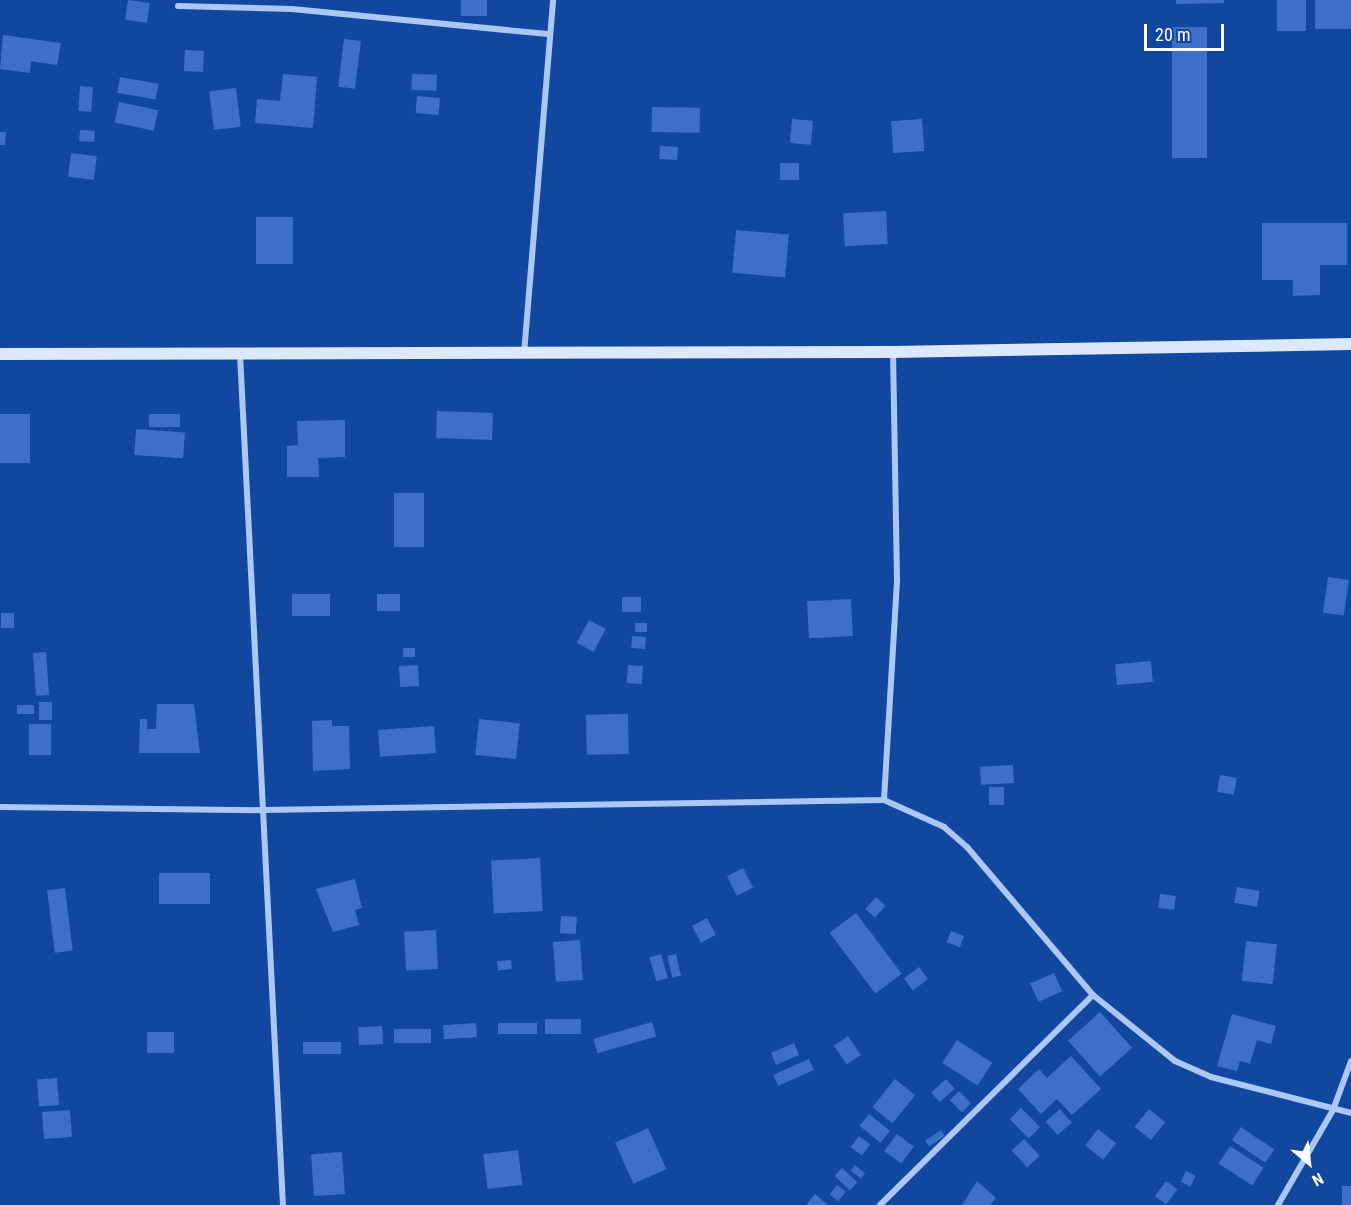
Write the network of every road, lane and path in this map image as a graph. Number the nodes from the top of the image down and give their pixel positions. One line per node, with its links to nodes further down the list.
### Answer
1 (553, 0): 3 (street)
2 (178, 6): 3 (street)
3 (548, 34): 8 (street)
4 (1351, 344): 5 (street)
5 (893, 352): 8 (street); 9 (street)
6 (0, 354): 7 (street)
7 (240, 354): 8 (street); 11 (street)
8 (524, 354)
9 (884, 800): 11 (street); 12 (street)
10 (0, 807): 11 (street)
11 (263, 810): 16 (street)
12 (1093, 995): 14 (street); 17 (street)
13 (1351, 1061): 14 (street)
14 (1333, 1110): 15 (street); 18 (street)
15 (1351, 1113)
16 (283, 1205)
17 (880, 1205)
18 (1278, 1205)

